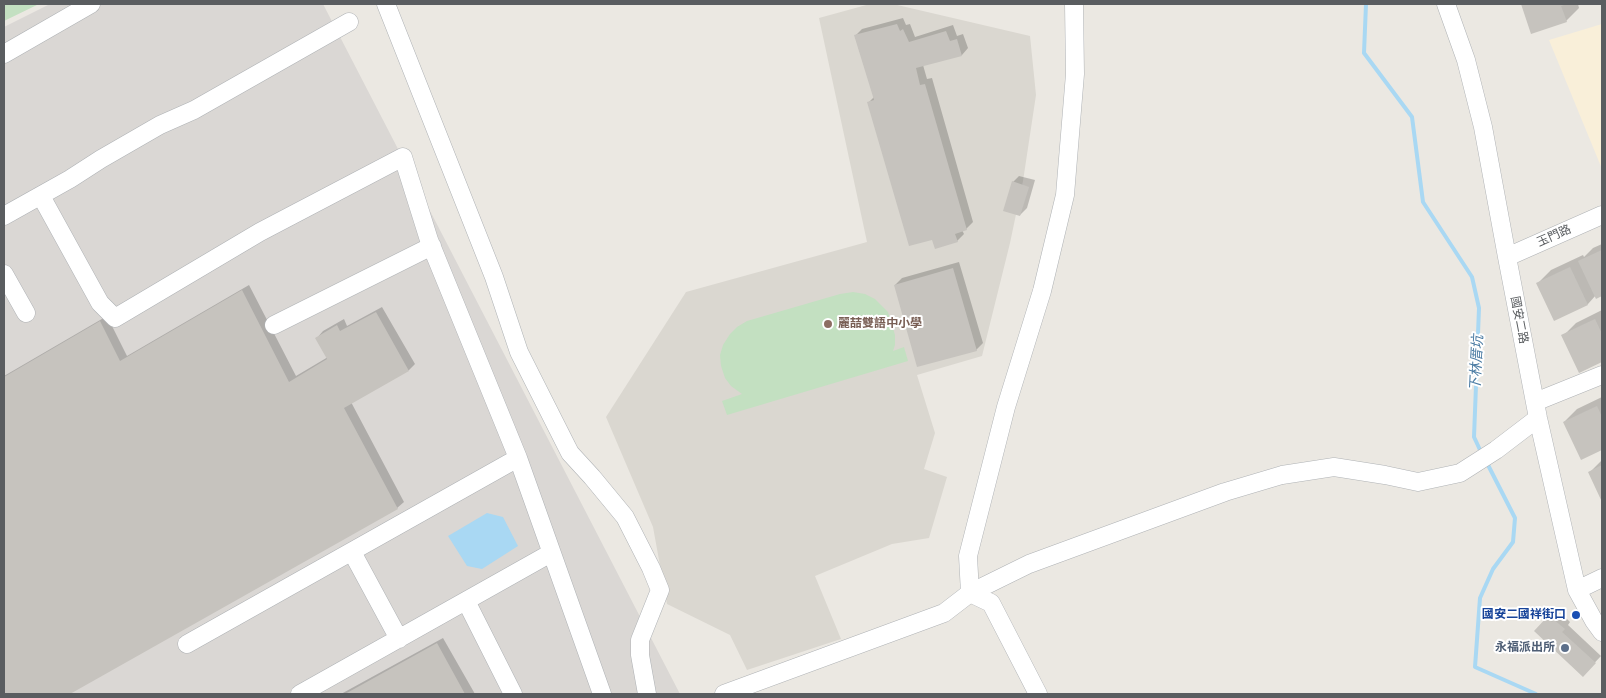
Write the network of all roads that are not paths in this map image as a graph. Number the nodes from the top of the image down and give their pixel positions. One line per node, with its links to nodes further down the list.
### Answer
1 (91, 4): 6 (street)
2 (386, 4): 30 (street)
3 (1074, 4): 22 (street)
4 (1446, 4): 11 (street, 國安二路)
5 (349, 22): 7 (street)
6 (4, 54)
7 (41, 196): 9 (street); 10 (street)
8 (1602, 215): 11 (street, 玉門路)
9 (4, 216)
10 (432, 246): 14 (street); 17 (street)
11 (1507, 257): 16 (street, 國安二路)
12 (4, 274): 13 (street)
13 (26, 314)
14 (274, 325)
15 (1602, 375): 16 (street)
16 (1537, 410): 21 (street, 國安二路); 22 (street)
17 (518, 458): 18 (street); 19 (street)
18 (352, 552): 25 (street); 26 (street)
19 (551, 553): 23 (street); 29 (street)
20 (1602, 578): 21 (street)
21 (1577, 590): 24 (street, 國安二路)
22 (970, 593): 31 (street); 32 (street)
23 (466, 601): 25 (street); 28 (street)
24 (1602, 632)
25 (399, 639): 27 (street)
26 (187, 644)
27 (300, 694)
28 (513, 694)
29 (602, 694)
30 (647, 694)
31 (724, 694)
32 (1038, 694)

